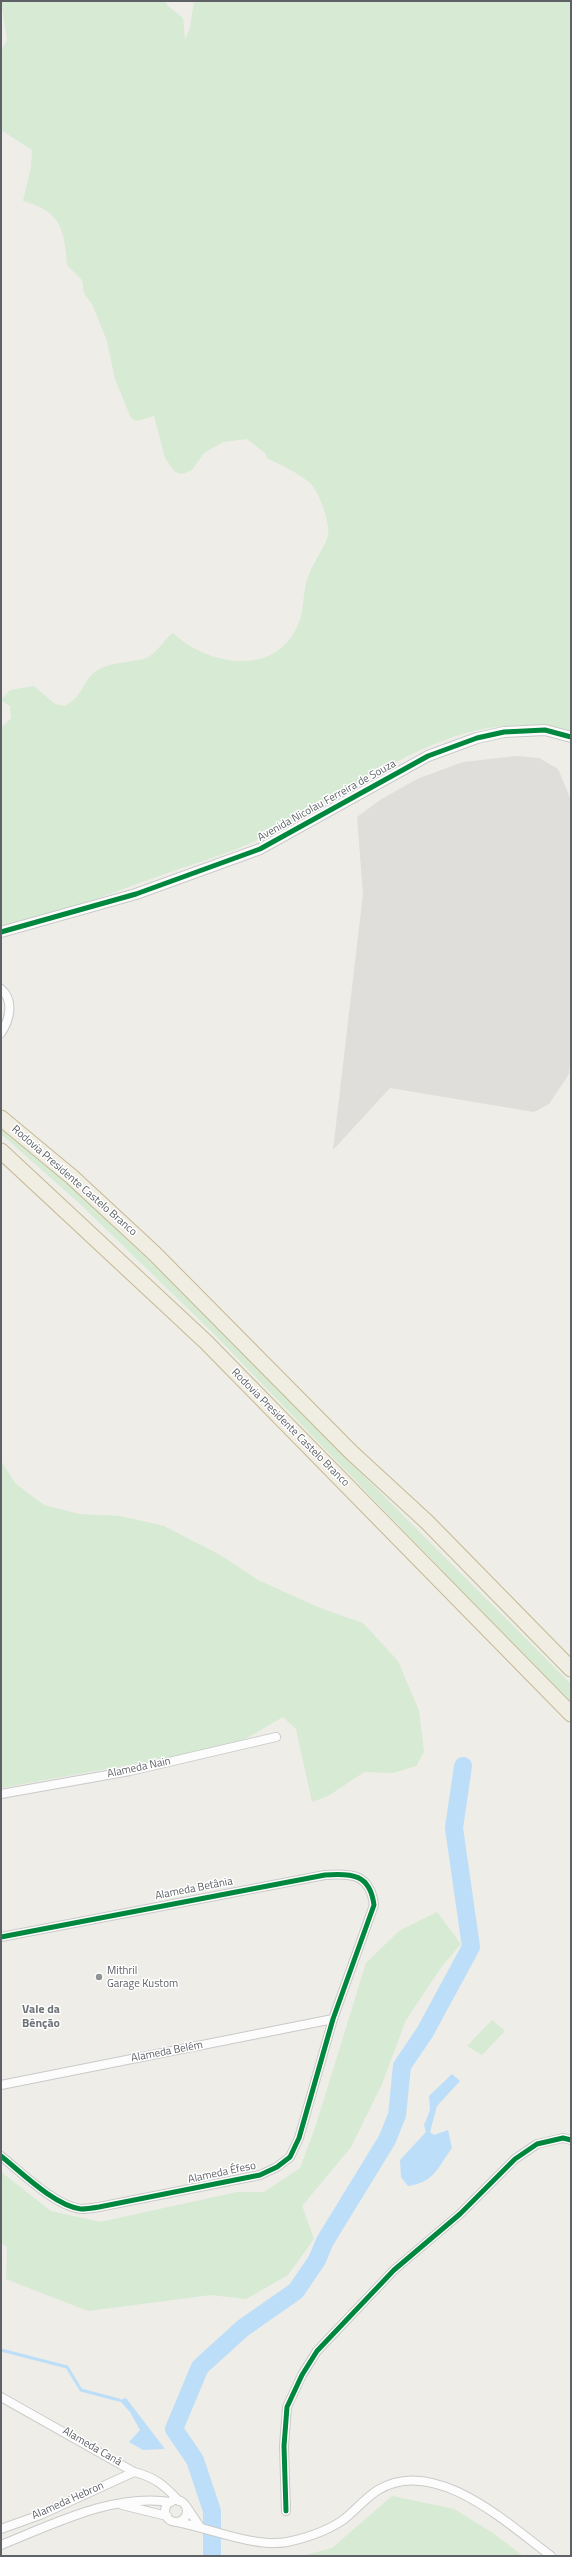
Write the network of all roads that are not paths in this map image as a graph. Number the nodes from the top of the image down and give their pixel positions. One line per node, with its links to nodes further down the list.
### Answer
1 (571, 737): 2 (street, Avenida Nicolau Ferreira de Souza)
2 (1, 932)
3 (1, 989): 4 (street)
4 (1, 1033)
5 (1, 1106): 8 (highway)
6 (1, 1118): 8 (highway, Rodovia Presidente Castelo Branco)
7 (1, 1151): 10 (highway, Rodovia Presidente Castelo Branco)
8 (72, 1177): 9 (highway, Rodovia Presidente Castelo Branco)
9 (571, 1669)
10 (571, 1714)
11 (276, 1736): 12 (street, Alameda Nain)
12 (1, 1794)
13 (374, 1905): 14 (street, Alameda Betânia); 15 (street, Alameda Éfeso)
14 (1, 1937)
15 (333, 2019): 16 (street, Alameda Belém); 18 (street, Alameda Éfeso)
16 (1, 2085)
17 (571, 2140): 23 (street)
18 (1, 2156)
19 (1, 2397): 20 (street, Alameda Caná)
20 (134, 2472): 21 (street, Alameda Caná); 27 (street, Alameda Hebron)
21 (179, 2503): 22 (street); 24 (street); 25 (street); 26 (street, Alameda Caná)
22 (118, 2504): 24 (street); 28 (street)
23 (286, 2512)
24 (166, 2516): 25 (street)
25 (177, 2522): 26 (street)
26 (200, 2527): 29 (street)
27 (1, 2529)
28 (1, 2545)
29 (552, 2556)

